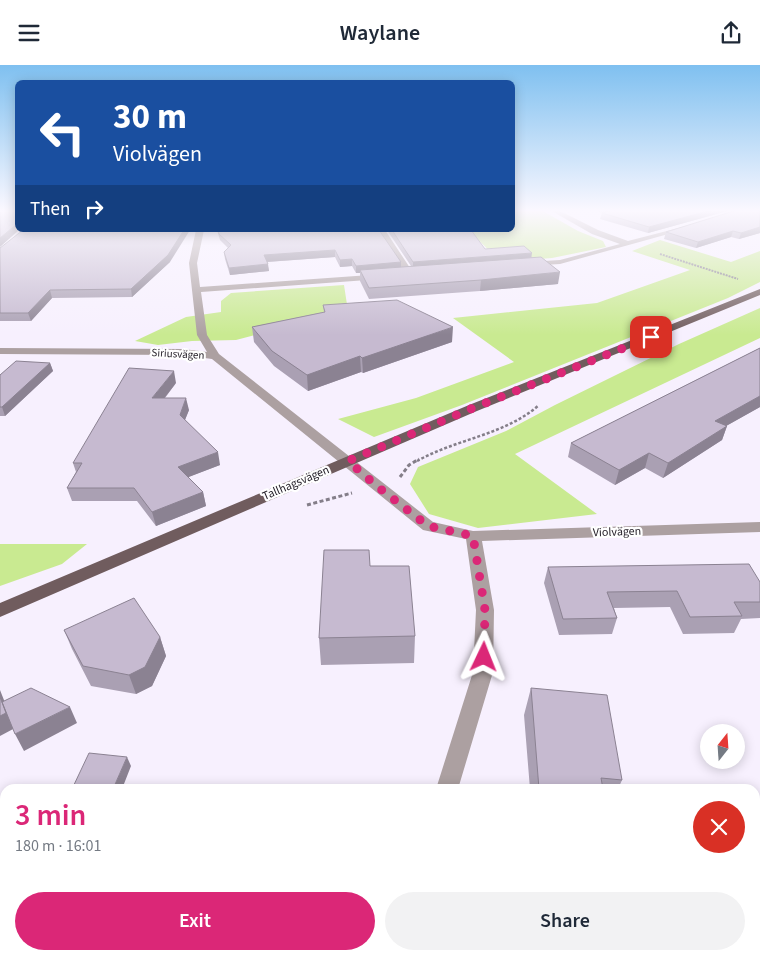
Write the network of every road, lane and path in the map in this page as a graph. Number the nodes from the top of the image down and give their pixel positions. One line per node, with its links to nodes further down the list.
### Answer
1 (195, 252): 7 (street)
2 (393, 252): 7 (street)
3 (597, 252): 5 (street)
4 (652, 252): 6 (path)
5 (521, 265)
6 (744, 281)
7 (198, 290): 10 (street)
8 (760, 292): 12 (main road, Tallhagsvägen)
9 (0, 351): 10 (street, Siriusvägen)
10 (215, 356): 12 (street, Siriusvägen)
11 (529, 414): 13 (path)
12 (348, 461): 13 (street, Violvägen); 17 (main road, Tallhagsvägen)
13 (378, 487): 14 (path); 16 (street, Violvägen)
14 (305, 506)
15 (760, 527): 16 (street, Violvägen)
16 (473, 536): 18 (street)
17 (0, 610)
18 (448, 784)

